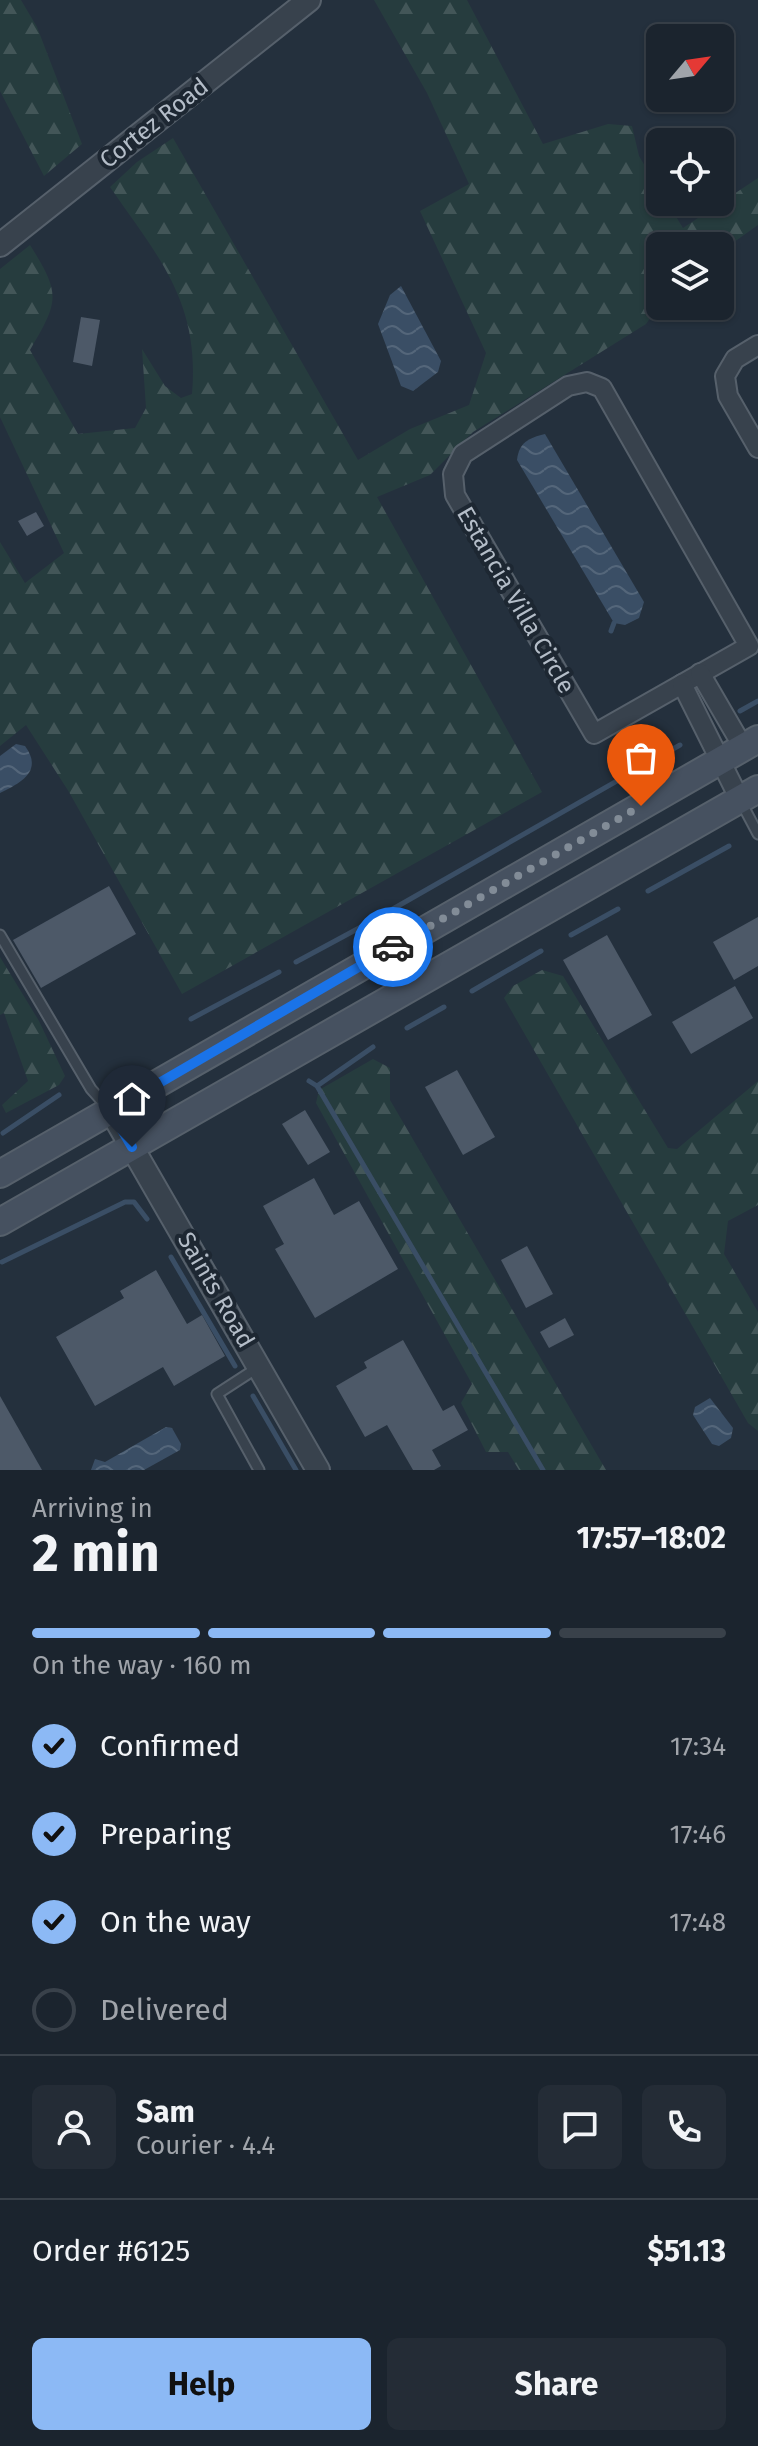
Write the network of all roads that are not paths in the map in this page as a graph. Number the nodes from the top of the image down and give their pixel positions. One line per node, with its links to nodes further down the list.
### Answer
1 (309, 0): 2 (street, Cortez Road)
2 (0, 245)
3 (758, 345): 4 (street)
4 (758, 448)
5 (700, 673): 6 (street, Estancia Villa Circle); 6 (street, Estancia Villa Circle); 7 (street)
6 (682, 684): 8 (street)
7 (751, 743): 8 (main road)
8 (720, 761): 9 (street); 12 (main road)
9 (749, 795): 10 (lane); 13 (main road)
10 (758, 834)
11 (0, 935): 12 (lane)
12 (111, 1111): 13 (street, Saints Road); 14 (main road)
13 (132, 1147): 15 (main road); 16 (street, Saints Road)
14 (0, 1174)
15 (0, 1222)
16 (260, 1367): 17 (lane); 18 (street, Saints Road)
17 (259, 1470)
18 (318, 1470)

